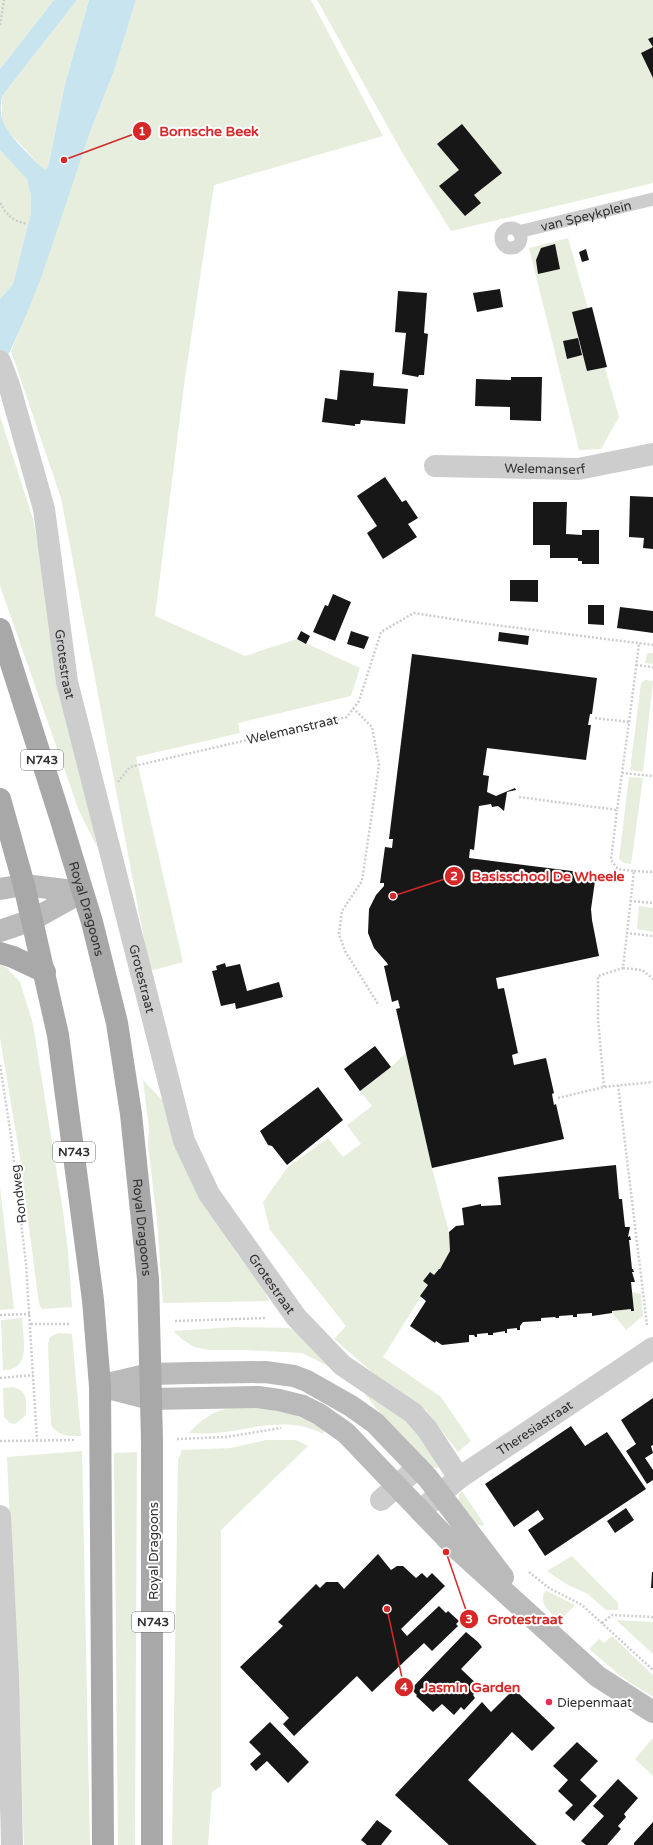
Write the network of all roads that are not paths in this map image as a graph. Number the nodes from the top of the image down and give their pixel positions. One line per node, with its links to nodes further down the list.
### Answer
1 (653, 199): 2 (lane, van Speykplein)
2 (518, 232)
3 (0, 361): 20 (street, Grotestraat)
4 (653, 454): 5 (street, Welemanserf)
5 (435, 466)
6 (0, 629): 10 (main road, Royal Dragoons / N743)
7 (0, 798): 8 (main road, N743)
8 (24, 885): 9 (street); 10 (street); 11 (main road, N743)
9 (0, 889)
10 (82, 892): 11 (street); 16 (main road, Royal Dragoons / N743)
11 (32, 920): 12 (street); 14 (main road, N743)
12 (0, 931)
13 (0, 953): 14 (main road)
14 (45, 972): 17 (main road, N743)
15 (650, 1338): 20 (street, Theresiastraat)
16 (150, 1374): 17 (street); 18 (main road, Royal Dragoons / N743); 19 (street)
17 (100, 1386): 18 (street); 29 (main road, N743)
18 (151, 1399): 21 (street); 30 (main road, Royal Dragoons / N743)
19 (418, 1467): 21 (street); 22 (street)
20 (459, 1478): 22 (street, Theresiastraat)
21 (388, 1493): 23 (street)
22 (440, 1494): 23 (street, Theresiastraat); 25 (street)
23 (420, 1511): 25 (street)
24 (0, 1516): 26 (street)
25 (536, 1619): 27 (street)
26 (4, 1677): 28 (street)
27 (653, 1712)
28 (12, 1845)
29 (103, 1845)
30 (152, 1845)

